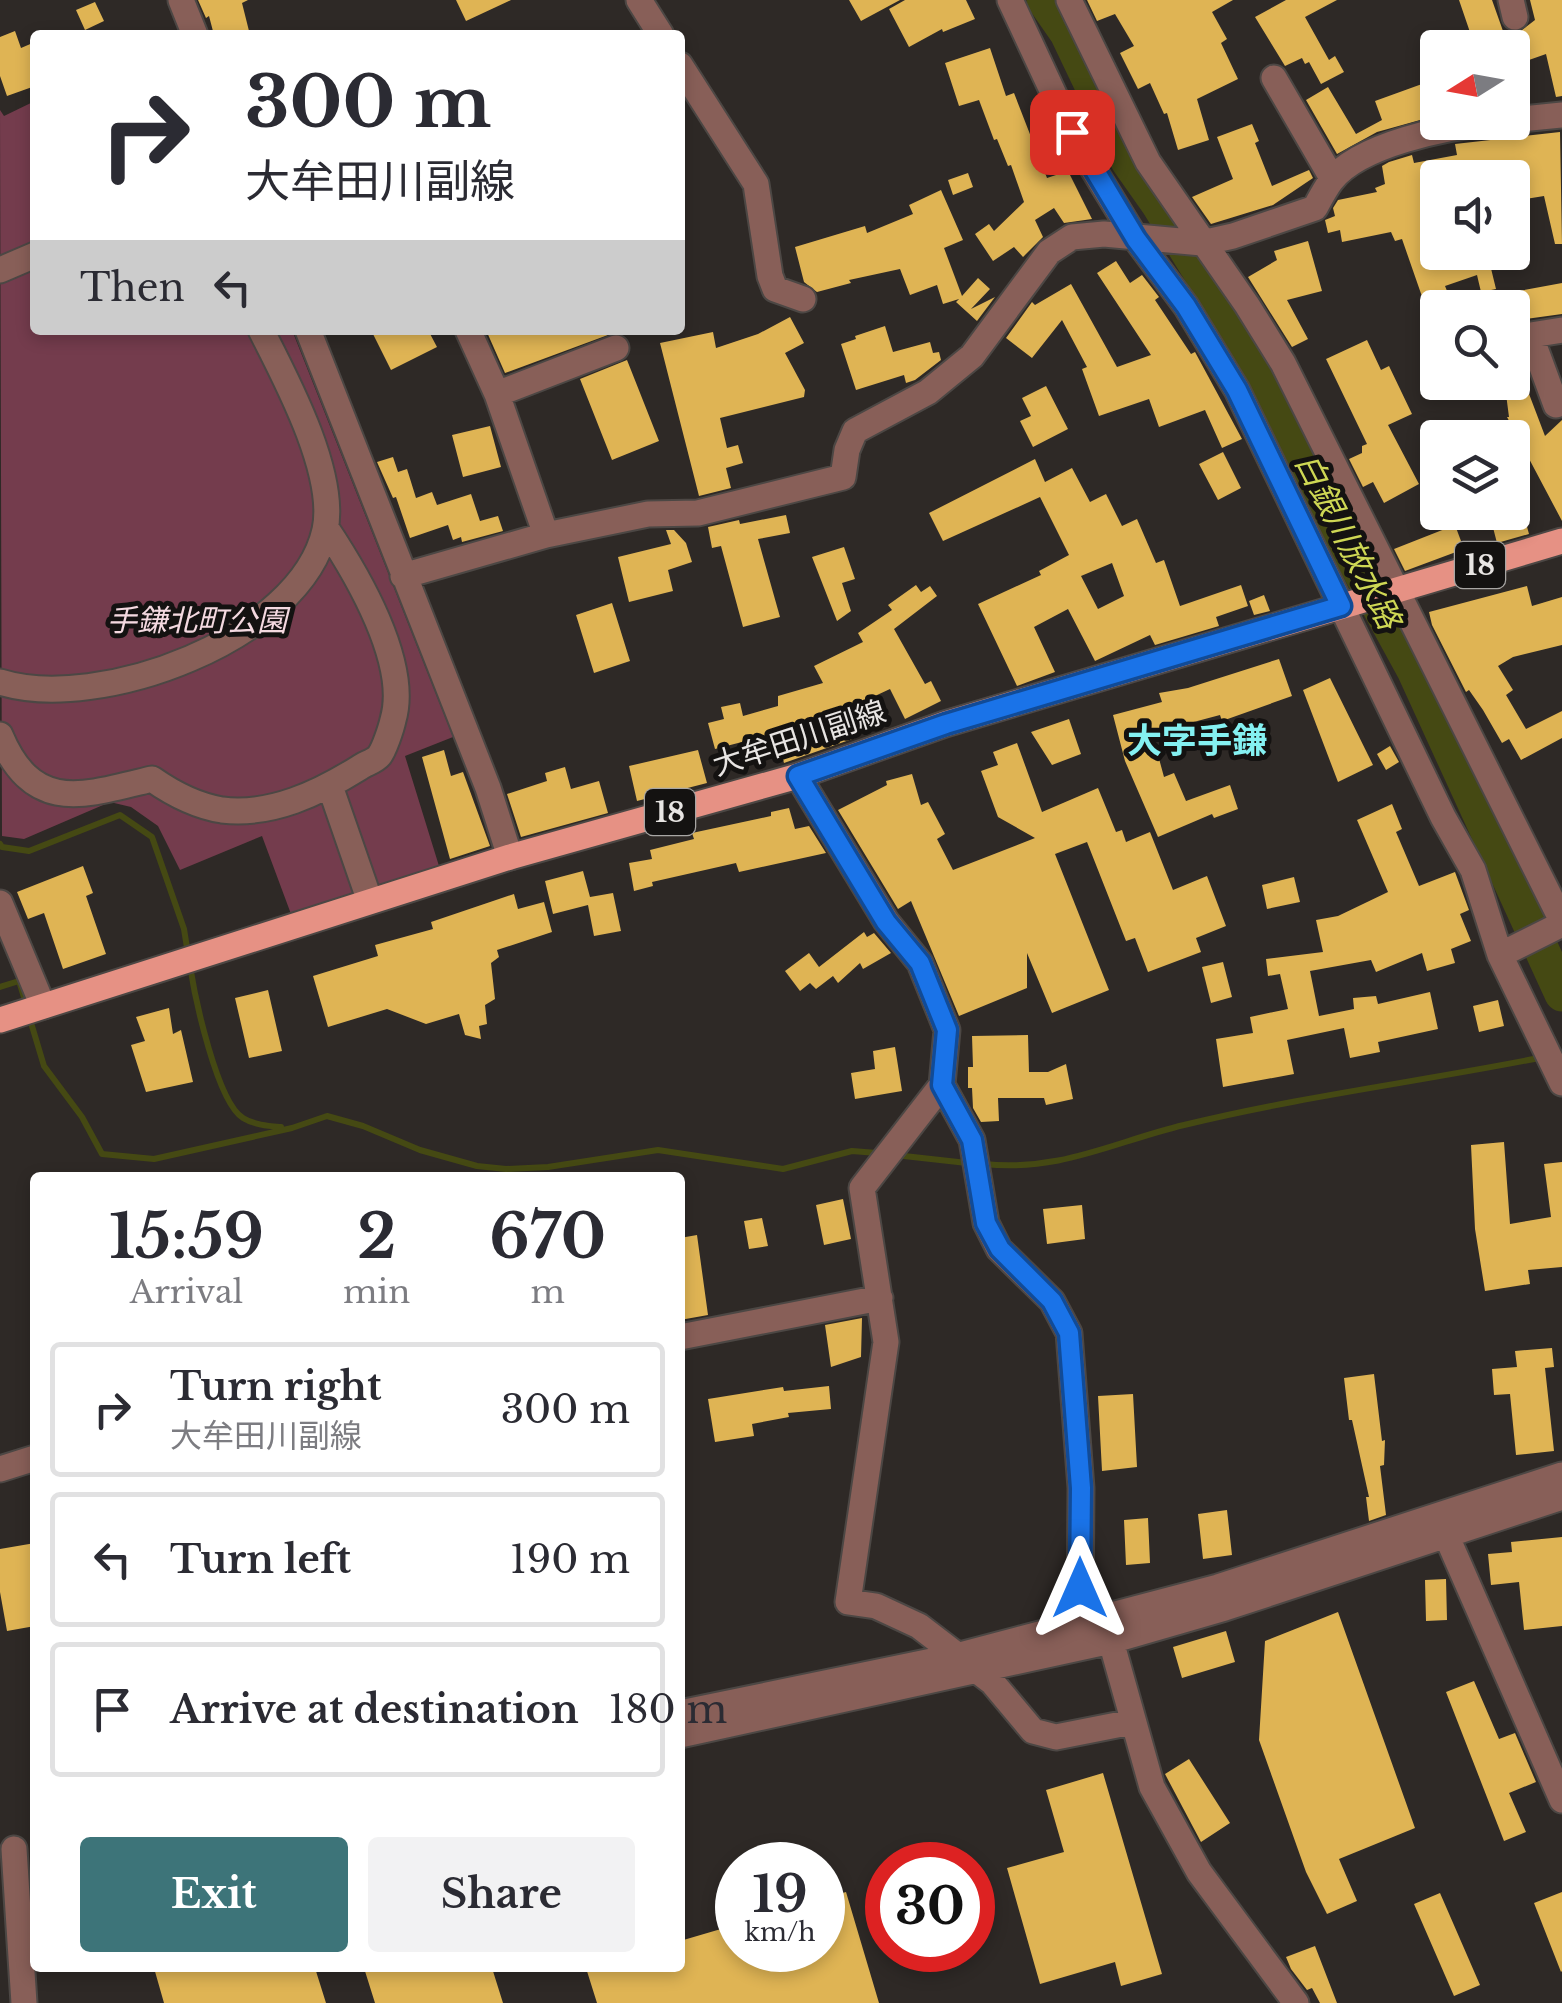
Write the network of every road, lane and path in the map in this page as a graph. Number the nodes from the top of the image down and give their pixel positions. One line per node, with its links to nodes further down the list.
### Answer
1 (182, 0): 5 (street)
2 (639, 0): 6 (street)
3 (1010, 0): 13 (street)
4 (1069, 0): 14 (street)
5 (193, 30)
6 (658, 30)
7 (685, 73): 17 (street)
8 (1274, 78): 12 (street)
9 (1562, 115): 10 (street)
10 (1530, 118)
11 (1420, 137): 12 (street)
12 (1332, 178): 14 (street)
13 (1136, 239): 14 (street); 28 (street); 32 (street)
14 (1202, 243): 31 (street)
15 (30, 257): 16 (street)
16 (0, 270)
17 (803, 299)
18 (1562, 330): 22 (street)
19 (264, 335): 27 (street)
20 (310, 335): 30 (street)
21 (470, 335): 25 (street)
22 (1530, 336)
23 (616, 348): 25 (street)
24 (1530, 354): 26 (street)
25 (497, 394): 28 (street)
26 (1562, 401)
27 (326, 528): 33 (street); 36 (street)
28 (546, 535): 30 (street)
29 (1562, 541): 31 (main road, 大牟田川副線 / 18)
30 (402, 576): 37 (street)
31 (1396, 590): 32 (main road, 大牟田川副線 / 18); 40 (street)
32 (1345, 605): 35 (main road, 大牟田川副線 / 18); 41 (street)
33 (0, 682)
34 (0, 736): 36 (street)
35 (798, 776): 37 (main road, 大牟田川副線 / 18); 45 (street)
36 (330, 786): 38 (street)
37 (510, 857): 42 (main road, 大牟田川副線 / 18)
38 (366, 890)
39 (0, 904): 42 (street)
40 (1560, 924): 41 (street)
41 (1506, 952): 44 (street)
42 (43, 1006): 43 (main road, 大牟田川副線 / 18)
43 (0, 1020)
44 (1562, 1083)
45 (942, 1085): 46 (street); 53 (street)
46 (880, 1298): 47 (street); 55 (street)
47 (685, 1336)
48 (30, 1460): 49 (street)
49 (0, 1469)
50 (1562, 1475): 52 (street)
51 (1562, 1497): 52 (street)
52 (1443, 1526): 53 (street); 54 (street); 60 (street)
53 (1080, 1622): 54 (street); 55 (street)
54 (1111, 1641): 56 (street); 58 (street)
55 (956, 1656): 56 (street); 57 (street)
56 (978, 1672): 58 (street); 59 (street)
57 (685, 1711)
58 (1132, 1722): 63 (street)
59 (685, 1734)
60 (1562, 1800)
61 (16, 1859): 62 (street)
62 (16, 2000)
63 (1296, 2003)

